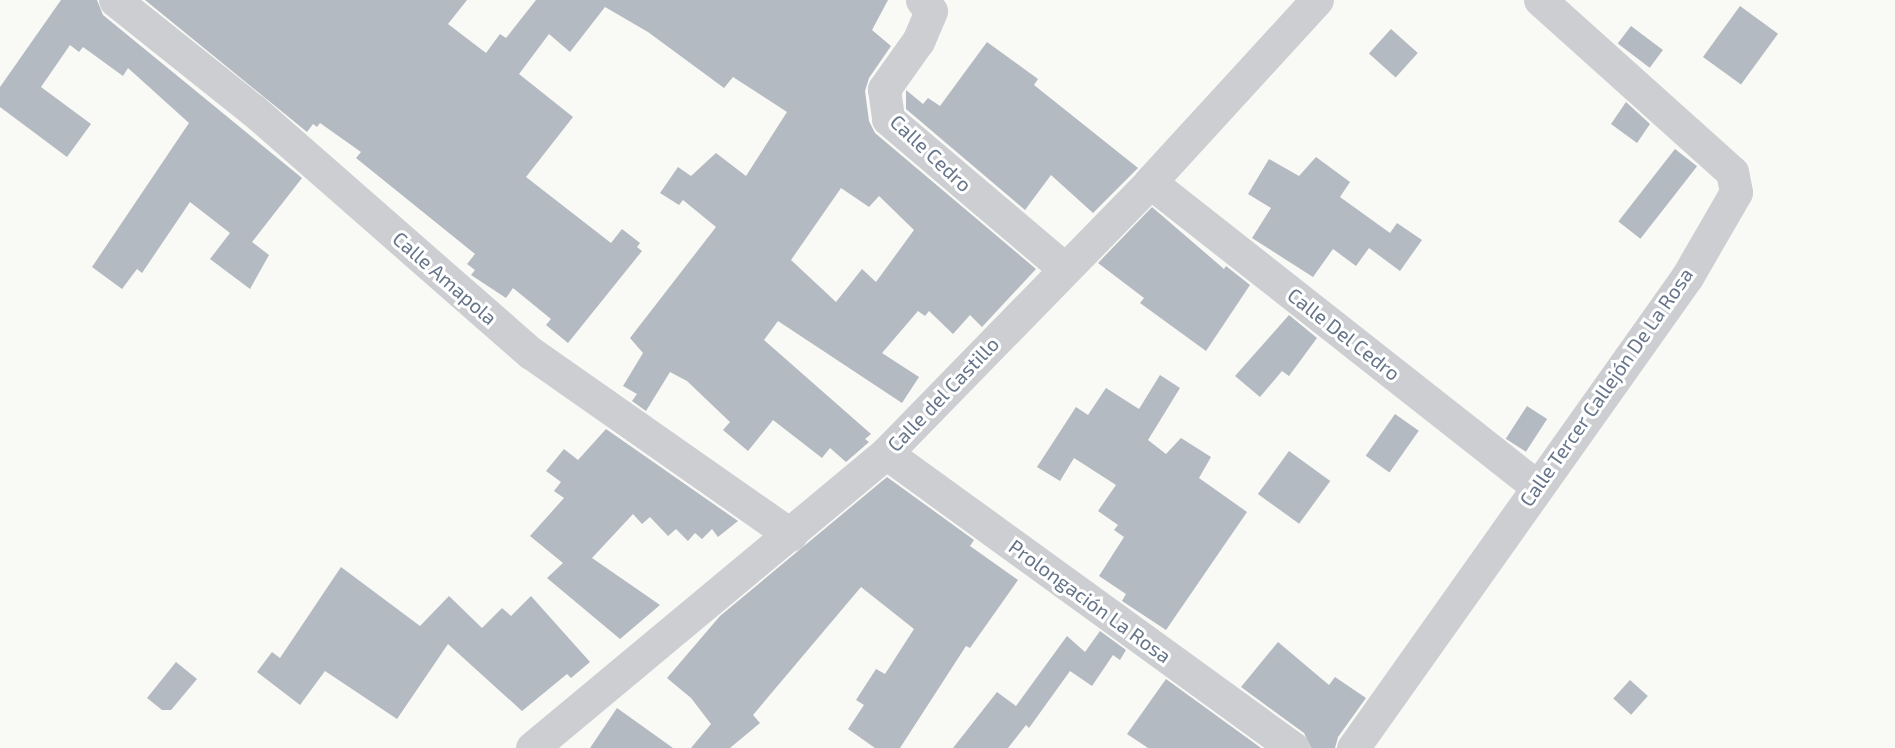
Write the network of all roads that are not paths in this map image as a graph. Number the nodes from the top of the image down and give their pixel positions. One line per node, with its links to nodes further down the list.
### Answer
1 (114, 0): 9 (street, Calle Amapola)
2 (1317, 0): 5 (street, Calle del Castillo)
3 (1540, 0): 8 (street, Calle Tercer Callejón De La Rosa)
4 (927, 6): 6 (street, Calle Cedro)
5 (1150, 182): 6 (street, Calle del Castillo); 8 (street, Calle Del Cedro)
6 (1064, 268): 7 (street, Calle del Castillo)
7 (886, 453): 9 (street, Calle del Castillo); 11 (street, Prolongación La Rosa)
8 (1537, 487): 12 (street, Calle Tercer Callejón De La Rosa)
9 (791, 535): 10 (street, Calle del Castillo)
10 (531, 748)
11 (1293, 748)
12 (1353, 748)

